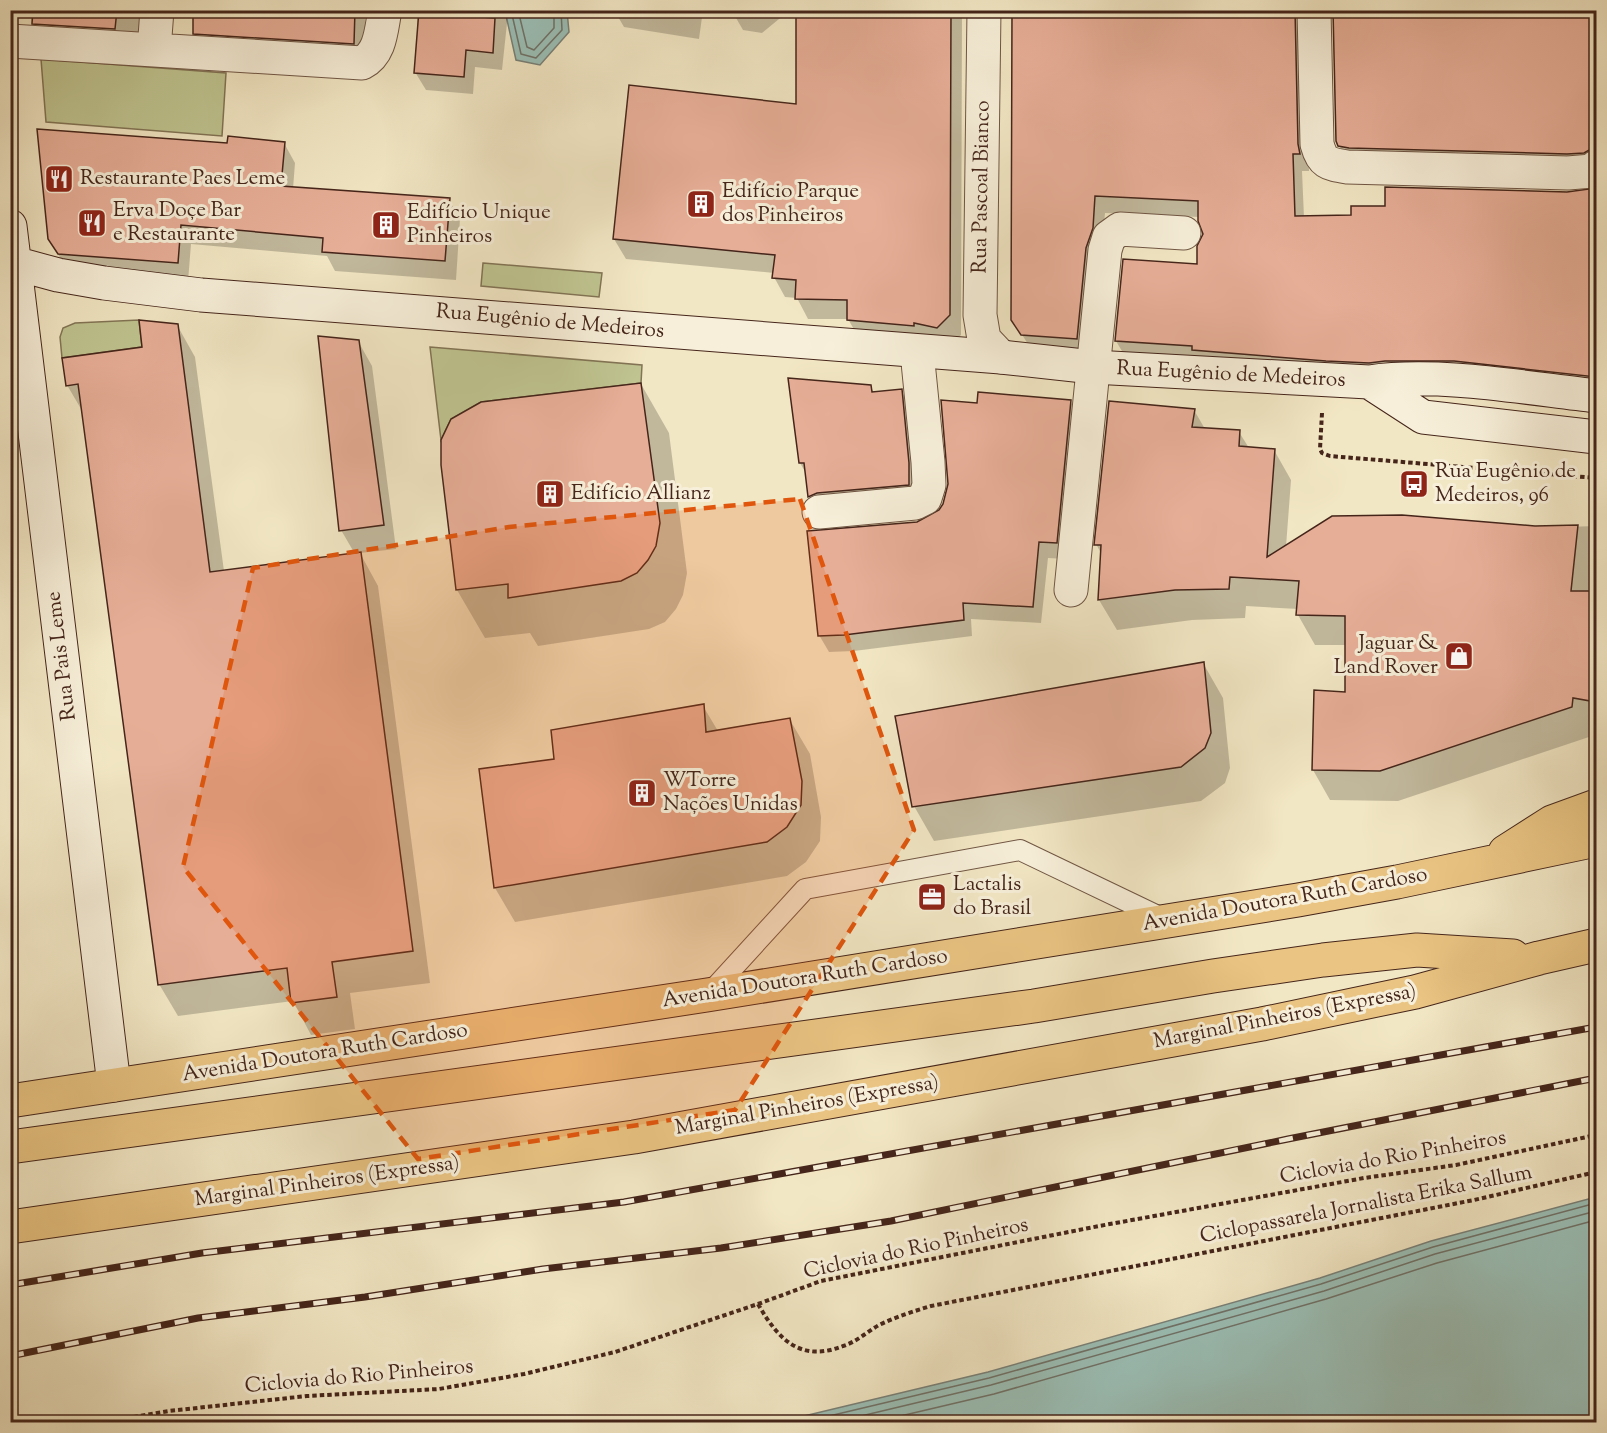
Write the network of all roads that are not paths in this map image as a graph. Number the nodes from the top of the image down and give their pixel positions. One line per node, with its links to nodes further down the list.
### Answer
1 (157, 10): 6 (main road)
2 (385, 10): 6 (main road)
3 (984, 10): 12 (main road, Rua Pascoal Bianco)
4 (1314, 10): 7 (main road)
5 (10, 41): 6 (main road)
6 (154, 50)
7 (1596, 167)
8 (10, 226): 10 (main road, Rua Pais Leme)
9 (1184, 233): 13 (main road, Rua Eugênio de Medeiros)
10 (11, 262): 11 (main road, Rua Eugênio de Medeiros); 26 (main road, Rua Pais Leme)
11 (917, 352): 12 (main road, Rua Eugênio de Medeiros); 17 (main road)
12 (1001, 357): 13 (main road, Rua Eugênio de Medeiros)
13 (1093, 367): 14 (main road, Rua Eugênio de Medeiros); 18 (main road, Rua Eugênio de Medeiros)
14 (1369, 382): 15 (main road, Rua Eugênio de Medeiros); 16 (main road, Rua Eugênio de Medeiros)
15 (1596, 396)
16 (1596, 437)
17 (819, 512)
18 (1071, 590)
19 (1596, 806): 21 (highway)
20 (1596, 840): 21 (highway, Avenida Doutora Ruth Cardoso)
21 (1485, 864): 22 (highway, Avenida Doutora Ruth Cardoso)
22 (1169, 921): 25 (highway, Avenida Doutora Ruth Cardoso); 25 (lane)
23 (1596, 945): 24 (highway, Marginal Pinheiros (Expressa))
24 (1539, 958): 28 (highway); 29 (highway, Marginal Pinheiros (Expressa))
25 (707, 995): 26 (highway, Avenida Doutora Ruth Cardoso)
26 (114, 1085): 27 (highway, Avenida Doutora Ruth Cardoso)
27 (10, 1101)
28 (10, 1147)
29 (10, 1227)

